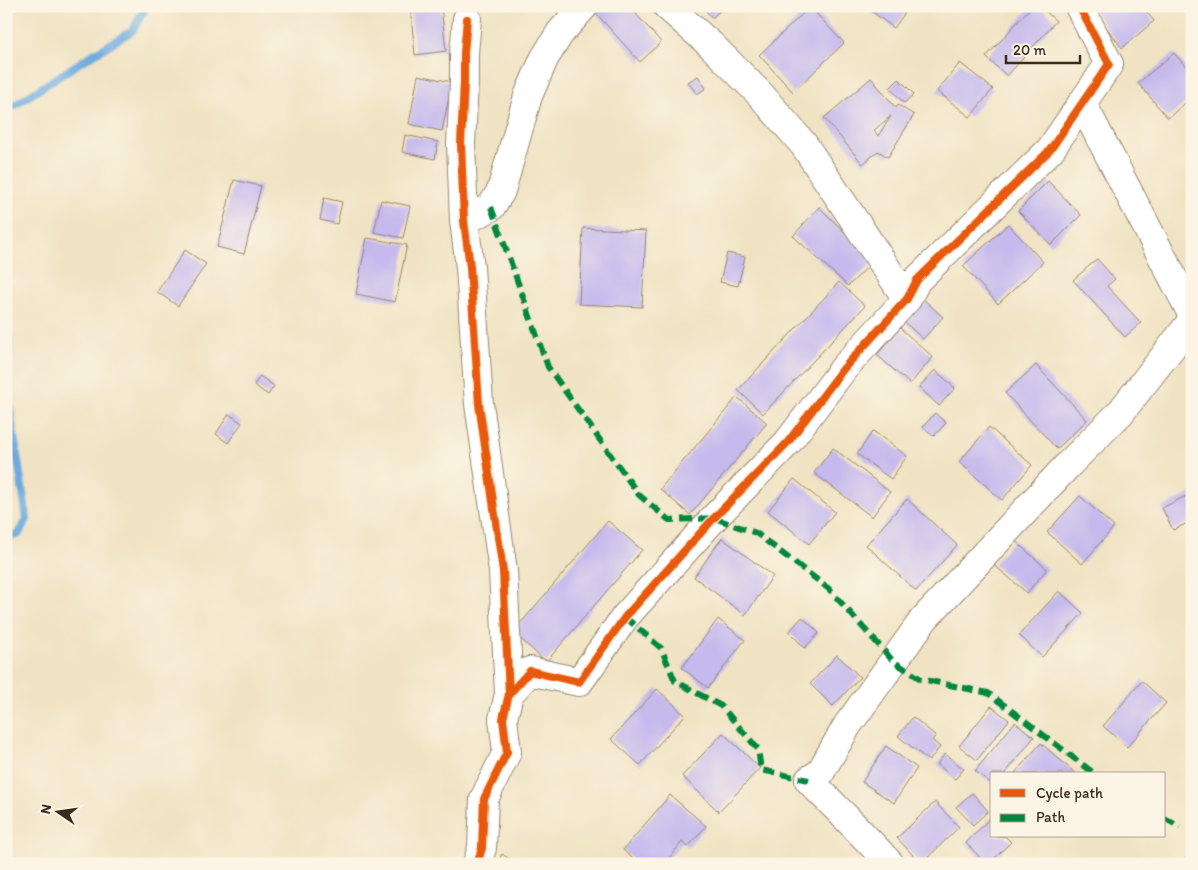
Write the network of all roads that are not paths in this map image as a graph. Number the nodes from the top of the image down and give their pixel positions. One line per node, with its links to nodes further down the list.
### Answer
1 (584, 6): 6 (street)
2 (667, 6): 7 (street)
3 (1079, 6): 5 (street)
4 (467, 19): 6 (street)
5 (1082, 104): 7 (street); 8 (street)
6 (464, 221): 10 (street)
7 (906, 299): 10 (street)
8 (1192, 314)
9 (1192, 321): 12 (street)
10 (509, 694): 11 (street)
11 (477, 864)
12 (890, 864)

